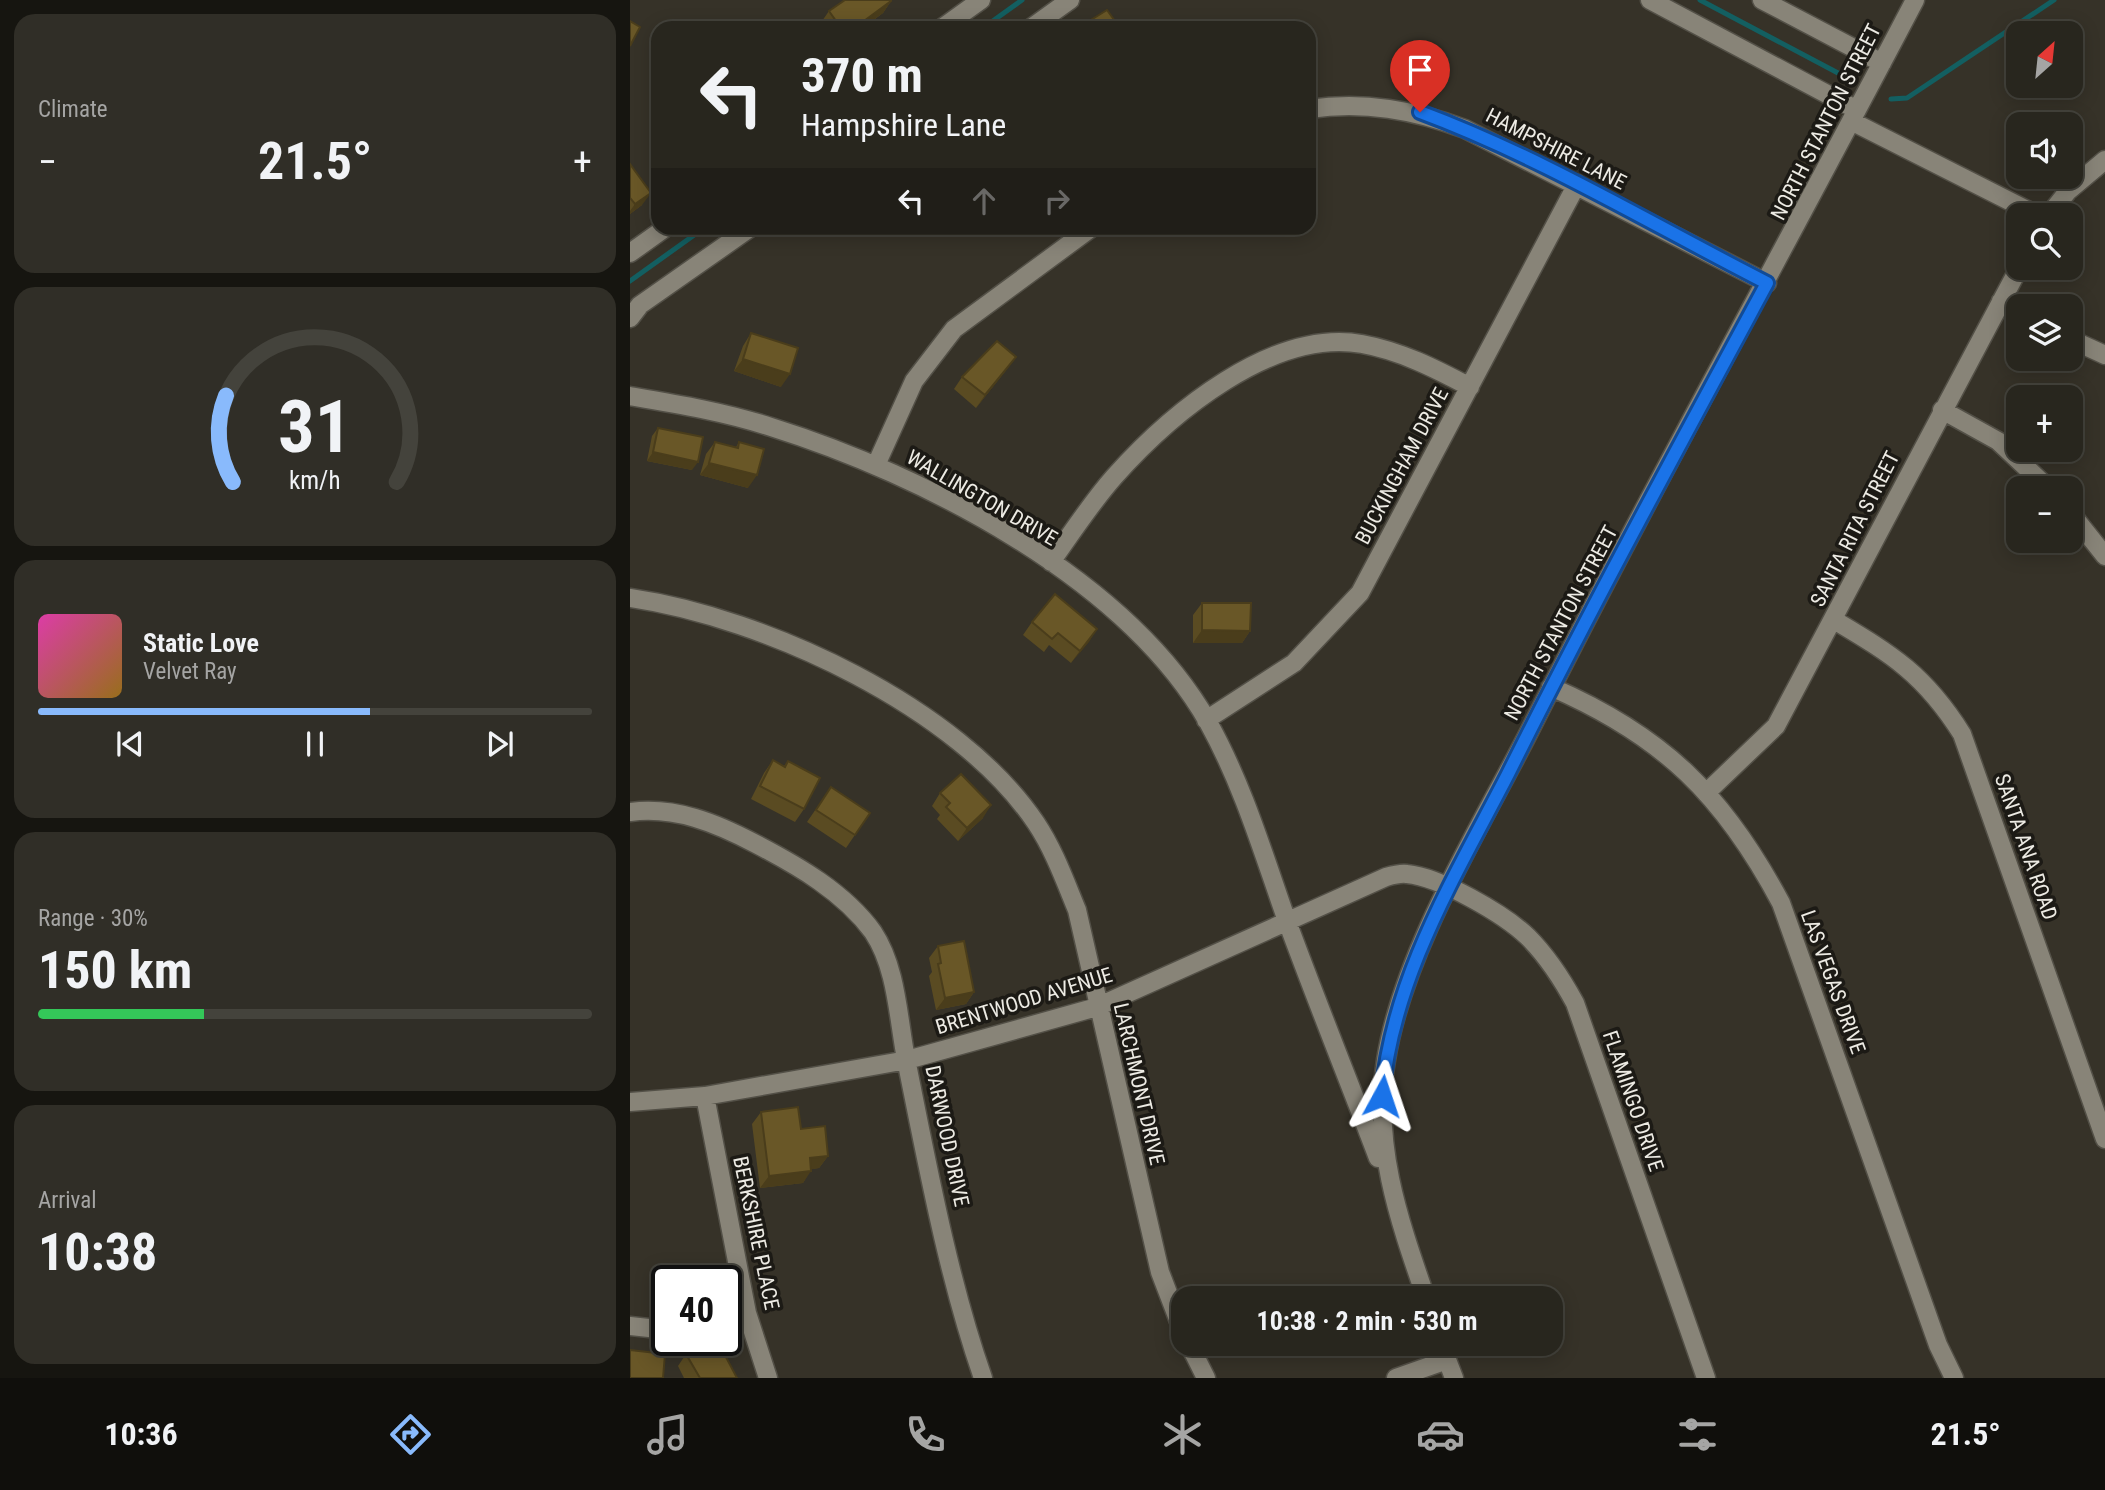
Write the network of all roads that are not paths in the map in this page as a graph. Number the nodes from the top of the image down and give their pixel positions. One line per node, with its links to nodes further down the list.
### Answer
1 (981, 0): 6 (street)
2 (1070, 0): 7 (street)
3 (1650, 0): 10 (street)
4 (1762, 0): 8 (street)
5 (1914, 0): 8 (street, NORTH STANTON STREET)
6 (952, 21)
7 (1041, 21)
8 (1882, 63): 10 (street, NORTH STANTON STREET)
9 (1316, 109): 12 (street, HAMPSHIRE LANE)
10 (1854, 115): 13 (street); 20 (street, NORTH STANTON STREET)
11 (2105, 160): 14 (street)
12 (1577, 184): 20 (street, HAMPSHIRE LANE); 26 (street, BUCKINGHAM DRIVE)
13 (2015, 203)
14 (2058, 203)
15 (655, 235): 18 (street)
16 (740, 235): 23 (street)
17 (1082, 235): 29 (street)
18 (630, 253)
19 (2012, 280): 21 (street, SANTA RITA STREET)
20 (1767, 283): 36 (street, NORTH STANTON STREET)
21 (2001, 301): 22 (street); 28 (street, SANTA RITA STREET)
22 (2006, 304)
23 (630, 318)
24 (2083, 345): 25 (street)
25 (2105, 355)
26 (1470, 387): 33 (street); 37 (street, BUCKINGHAM DRIVE)
27 (630, 396): 29 (street, WALLINGTON DRIVE)
28 (1941, 410): 30 (street); 35 (street, SANTA RITA STREET)
29 (876, 465): 33 (street, WALLINGTON DRIVE)
30 (2036, 476)
31 (2083, 528): 32 (street)
32 (2105, 556)
33 (1051, 562): 37 (street, WALLINGTON DRIVE)
34 (630, 598): 42 (street, LARCHMONT DRIVE)
35 (1834, 620): 38 (street, SANTA RITA STREET); 46 (street, SANTA ANA ROAD)
36 (1552, 687): 38 (street, LAS VEGAS DRIVE); 40 (street, NORTH STANTON STREET)
37 (1206, 720): 41 (street, WALLINGTON DRIVE)
38 (1706, 793): 63 (street, LAS VEGAS DRIVE)
39 (630, 812): 43 (street, DARWOOD DRIVE)
40 (1449, 889): 41 (street, BRENTWOOD AVENUE); 47 (street, NORTH STANTON STREET); 62 (street, FLAMINGO DRIVE)
41 (1287, 922): 42 (street, BRENTWOOD AVENUE); 47 (street, WALLINGTON DRIVE)
42 (1097, 1007): 43 (street, BRENTWOOD AVENUE); 49 (street, LARCHMONT DRIVE)
43 (906, 1060): 44 (street, BRENTWOOD AVENUE); 58 (street, DARWOOD DRIVE)
44 (705, 1096): 45 (street, BRENTWOOD AVENUE); 50 (street, BERKSHIRE PLACE)
45 (630, 1102)
46 (2105, 1139)
47 (1390, 1188): 48 (street, NORTH STANTON STREET)
48 (1422, 1286)
49 (1171, 1301)
50 (747, 1313): 51 (street); 57 (street, BERKSHIRE PLACE)
51 (742, 1314)
52 (630, 1326): 53 (street)
53 (651, 1328)
54 (1195, 1356): 59 (street)
55 (1437, 1356): 60 (street)
56 (1446, 1356): 61 (street)
57 (768, 1378)
58 (983, 1378)
59 (1206, 1378)
60 (1396, 1378)
61 (1454, 1378)
62 (1706, 1378)
63 (1954, 1378)

